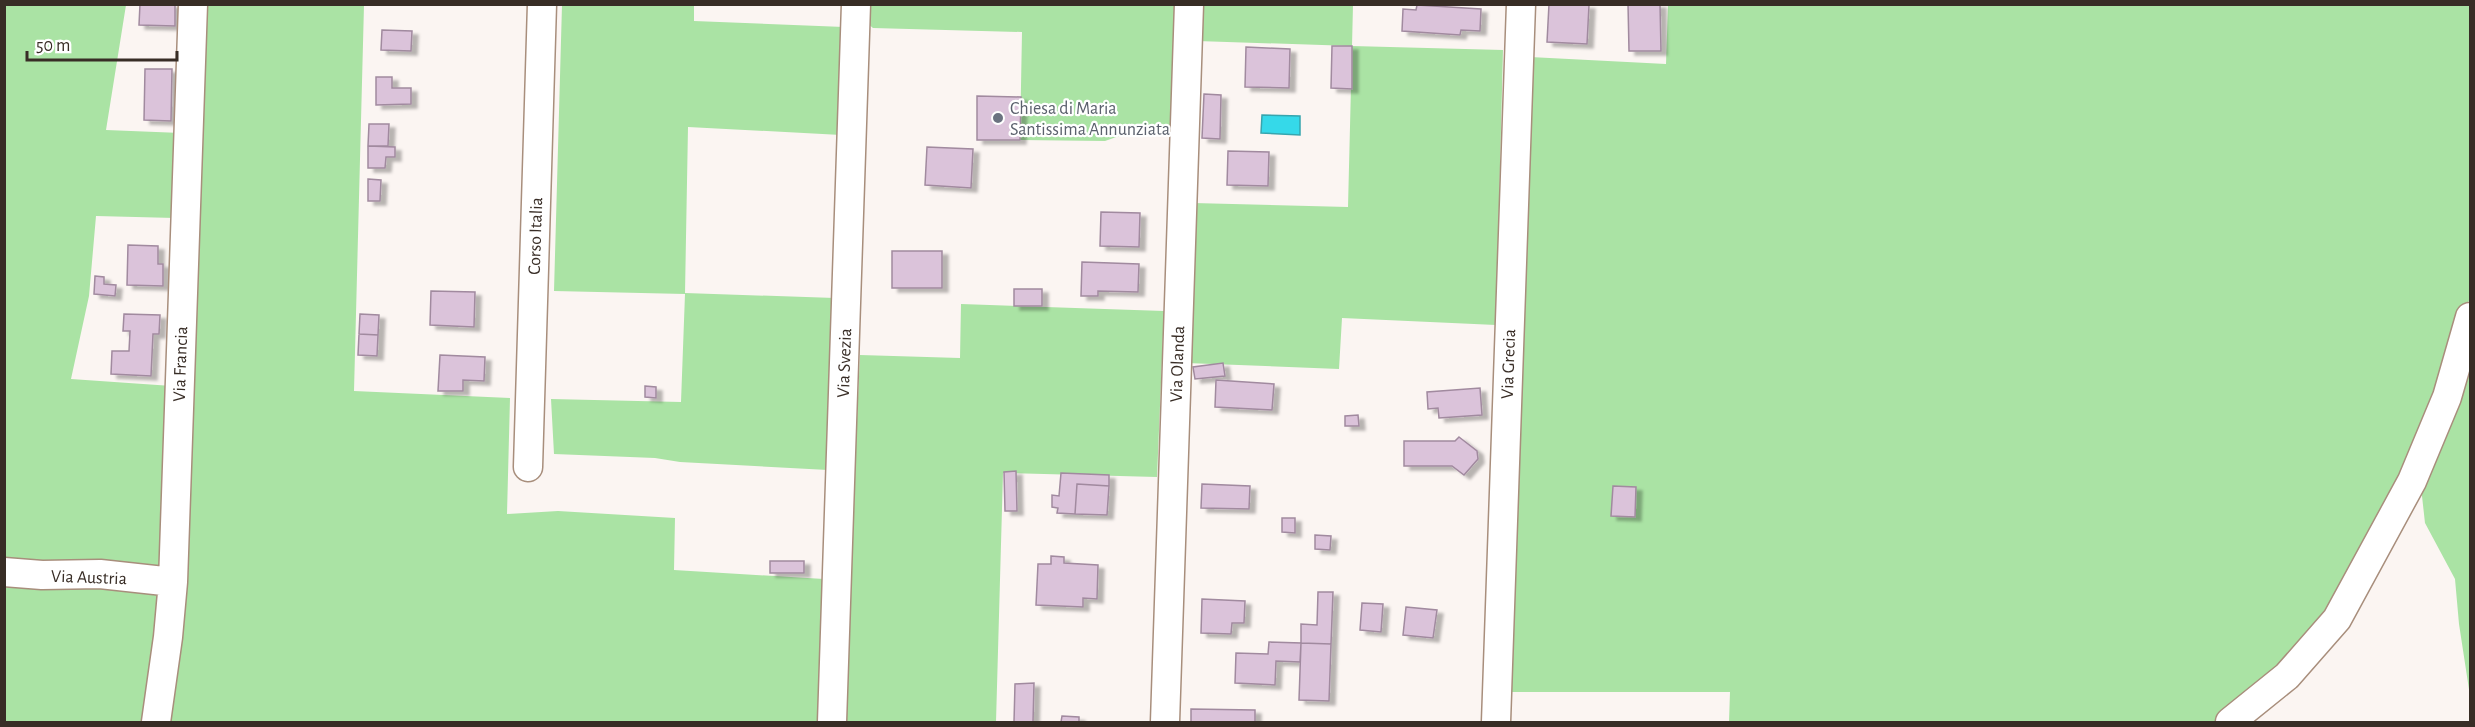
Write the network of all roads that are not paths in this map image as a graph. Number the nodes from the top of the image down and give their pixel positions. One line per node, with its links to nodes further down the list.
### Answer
1 (193, 4): 9 (street, Via Francia)
2 (542, 4): 7 (street, Corso Italia)
3 (856, 4): 11 (street, Via Svezia)
4 (1189, 4): 12 (street, Via Olanda)
5 (1521, 4): 13 (street, Via Grecia)
6 (2470, 317): 14 (street)
7 (528, 467)
8 (4, 572): 9 (street, Via Austria)
9 (173, 582): 10 (street, Via Francia)
10 (156, 723)
11 (832, 723)
12 (1165, 723)
13 (1496, 723)
14 (2230, 723)

